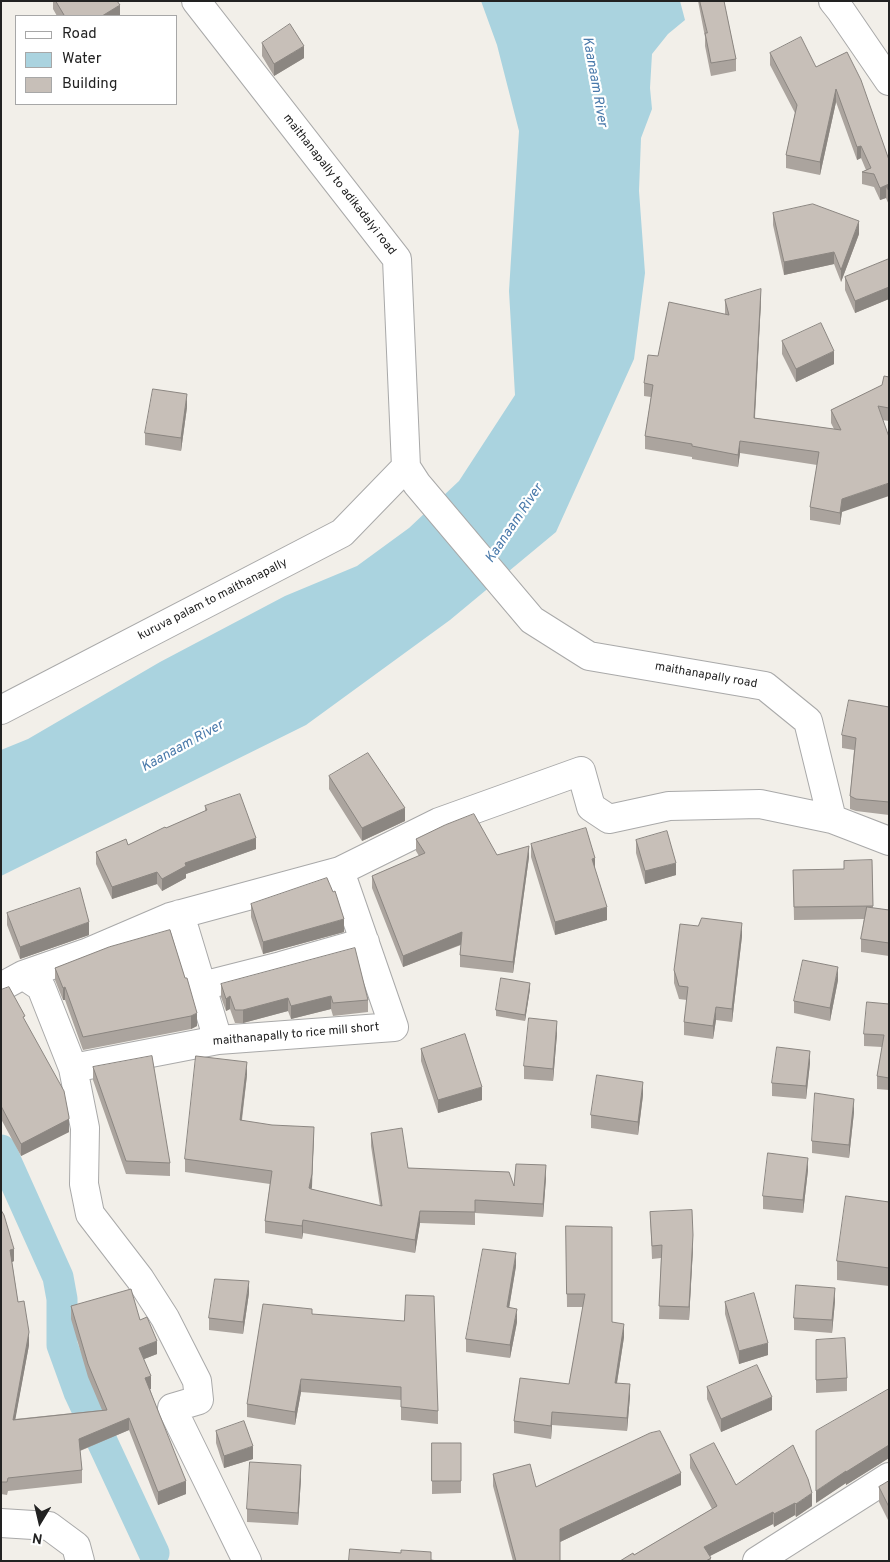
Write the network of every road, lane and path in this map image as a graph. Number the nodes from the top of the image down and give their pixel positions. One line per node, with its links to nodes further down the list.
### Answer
1 (196, 1): 4 (street, maithanapally to adikadalyi road)
2 (833, 1): 3 (street)
3 (889, 81)
4 (412, 475): 5 (street, kuruva palam to maithanapally); 6 (street, maithanapally road)
5 (1, 710)
6 (832, 819): 7 (street); 8 (street)
7 (889, 841)
8 (340, 871): 9 (street); 10 (street, maithanapally to rice mill short)
9 (180, 914): 11 (street); 12 (street)
10 (365, 942): 12 (street); 13 (street, maithanapally to rice mill short)
11 (12, 981): 14 (street)
12 (202, 986): 13 (street)
13 (218, 1040): 14 (street, maithanapally to rice mill short)
14 (73, 1068): 18 (street)
15 (889, 1477): 19 (street)
16 (1, 1523): 17 (street)
17 (80, 1561)
18 (247, 1561)
19 (758, 1561)

